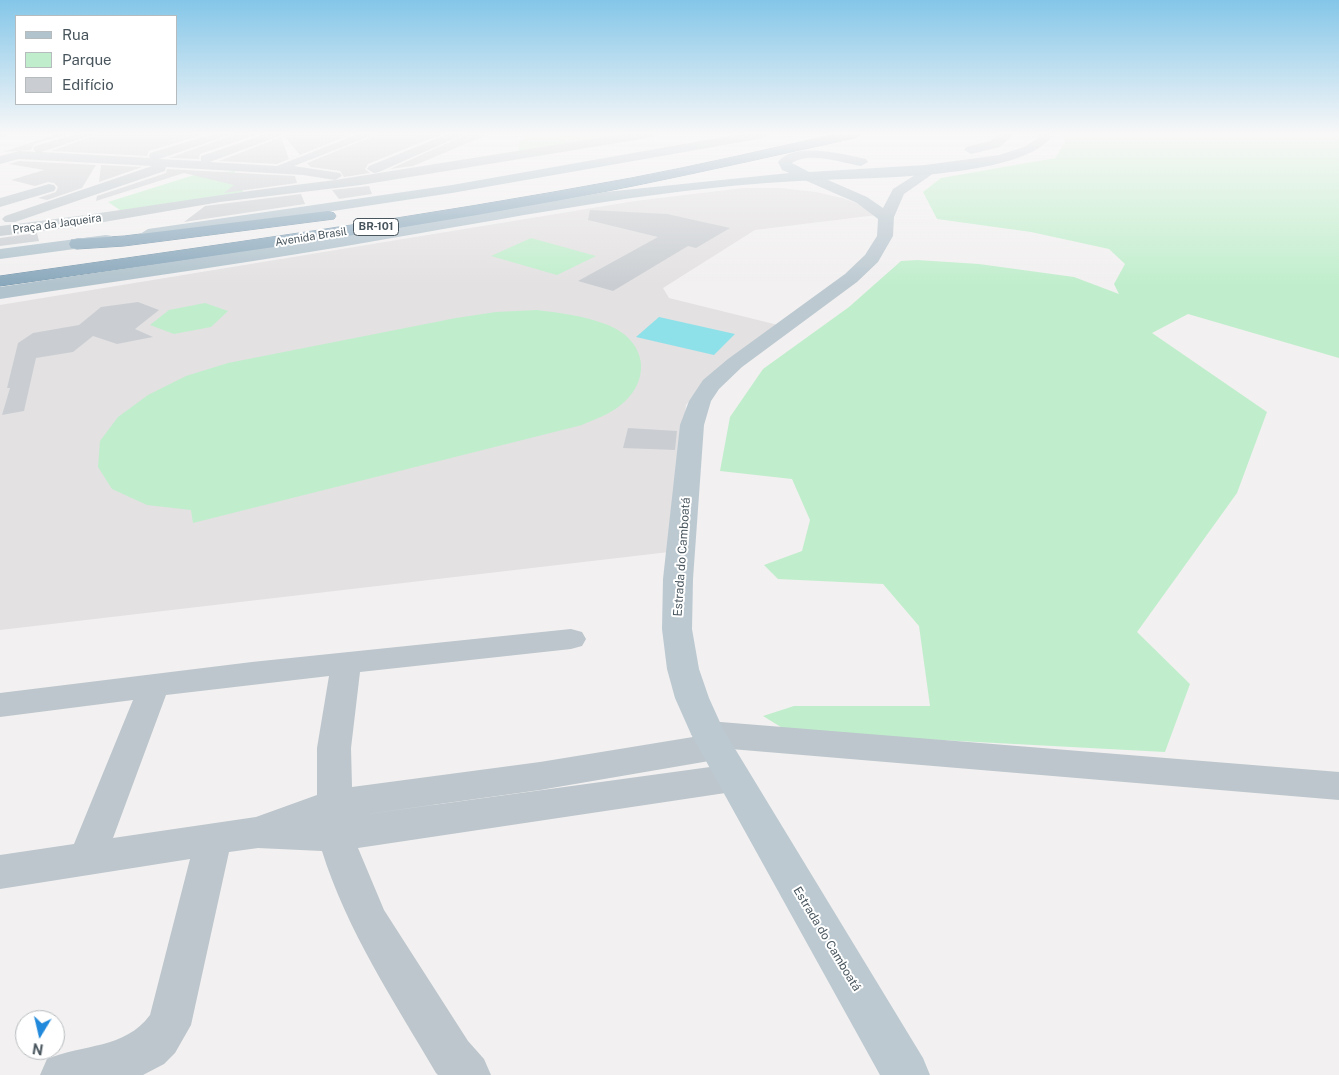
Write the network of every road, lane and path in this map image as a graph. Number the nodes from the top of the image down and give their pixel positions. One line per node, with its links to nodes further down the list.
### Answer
1 (60, 184): 16 (street)
2 (113, 184): 19 (street)
3 (311, 184): 13 (street)
4 (338, 184): 13 (street, Praça da Jaqueira)
5 (479, 184): 21 (main road)
6 (532, 184): 17 (highway, Avenida Brasil / BR-101)
7 (621, 184): 25 (highway, Avenida Brasil / BR-101)
8 (640, 184): 15 (highway)
9 (711, 184): 15 (main road, Estrada do Camboatá)
10 (805, 184): 14 (main road)
11 (827, 184): 14 (main road, Estrada do Camboatá)
12 (906, 184): 18 (main road, Estrada do Camboatá)
13 (314, 190): 20 (street, Praça da Jaqueira)
14 (846, 192): 18 (main road, Estrada do Camboatá)
15 (576, 200): 24 (main road, Avenida Brasil)
16 (0, 203)
17 (396, 207): 21 (highway); 23 (highway, Avenida Brasil / BR-101)
18 (886, 217): 31 (main road, Estrada do Camboatá)
19 (0, 223)
20 (0, 231)
21 (77, 244): 22 (main road)
22 (0, 254)
23 (0, 266)
24 (90, 280): 26 (highway)
25 (0, 281)
26 (0, 292)
27 (571, 639): 28 (street)
28 (346, 663): 29 (street); 35 (street)
29 (154, 686): 30 (street); 37 (street)
30 (0, 705)
31 (711, 740): 32 (main road, Estrada do Camboatá); 33 (street); 34 (street)
32 (732, 778): 34 (street); 41 (main road, Estrada do Camboatá)
33 (1339, 786)
34 (541, 790): 35 (street)
35 (334, 820): 36 (street); 40 (street)
36 (214, 838): 37 (street); 39 (street)
37 (87, 857): 38 (street)
38 (0, 872)
39 (63, 1075)
40 (468, 1075)
41 (906, 1075)

